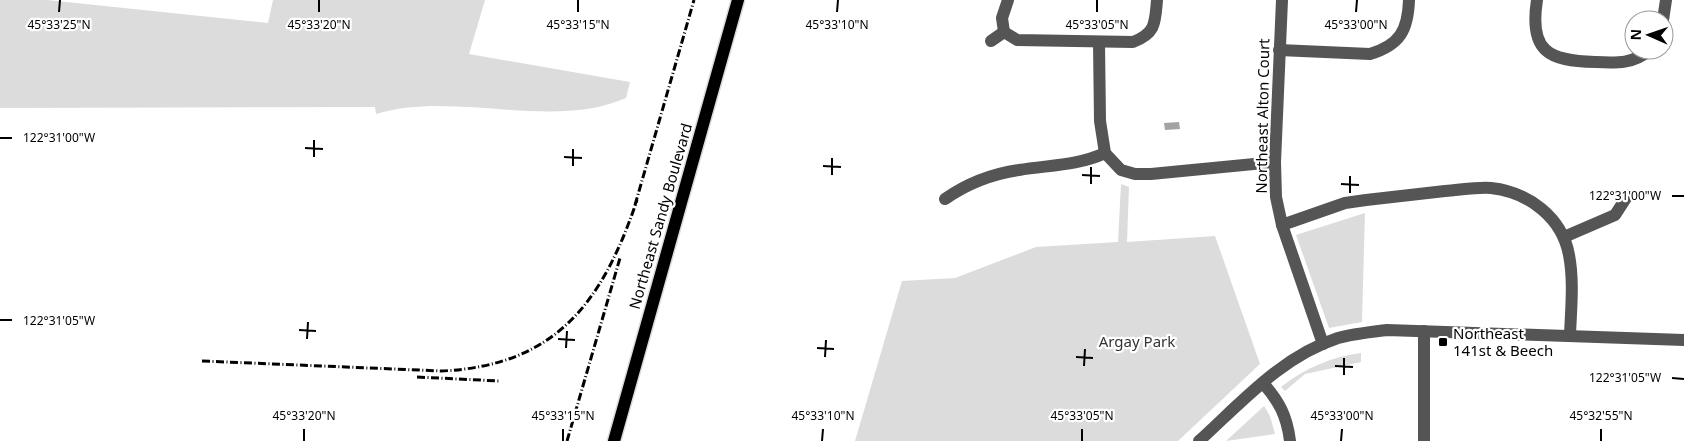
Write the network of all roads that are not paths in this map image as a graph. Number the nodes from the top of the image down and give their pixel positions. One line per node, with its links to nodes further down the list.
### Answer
1 (738, 0): 23 (main road, Northeast Sandy Boulevard)
2 (1008, 0): 7 (street)
3 (1156, 0): 9 (street)
4 (1282, 0): 10 (street, Northeast Alton Court)
5 (1410, 0): 10 (street)
6 (1537, 0): 11 (street)
7 (1004, 32): 8 (street); 9 (street)
8 (991, 41)
9 (1099, 43): 12 (street)
10 (1279, 50): 13 (street, Northeast Alton Court)
11 (1633, 60)
12 (1105, 153): 13 (street); 15 (street)
13 (1275, 162): 16 (street, Northeast Alton Court)
14 (1628, 195): 17 (street)
15 (945, 199)
16 (1282, 225): 17 (street); 21 (street, Northeast Alton Court)
17 (1564, 237): 19 (street)
18 (1424, 331): 19 (street); 21 (street); 26 (street)
19 (1570, 335): 20 (street)
20 (1684, 340)
21 (1323, 344): 22 (street)
22 (1263, 382): 24 (street); 25 (street)
23 (614, 441)
24 (1200, 441)
25 (1290, 441)
26 (1424, 441)

